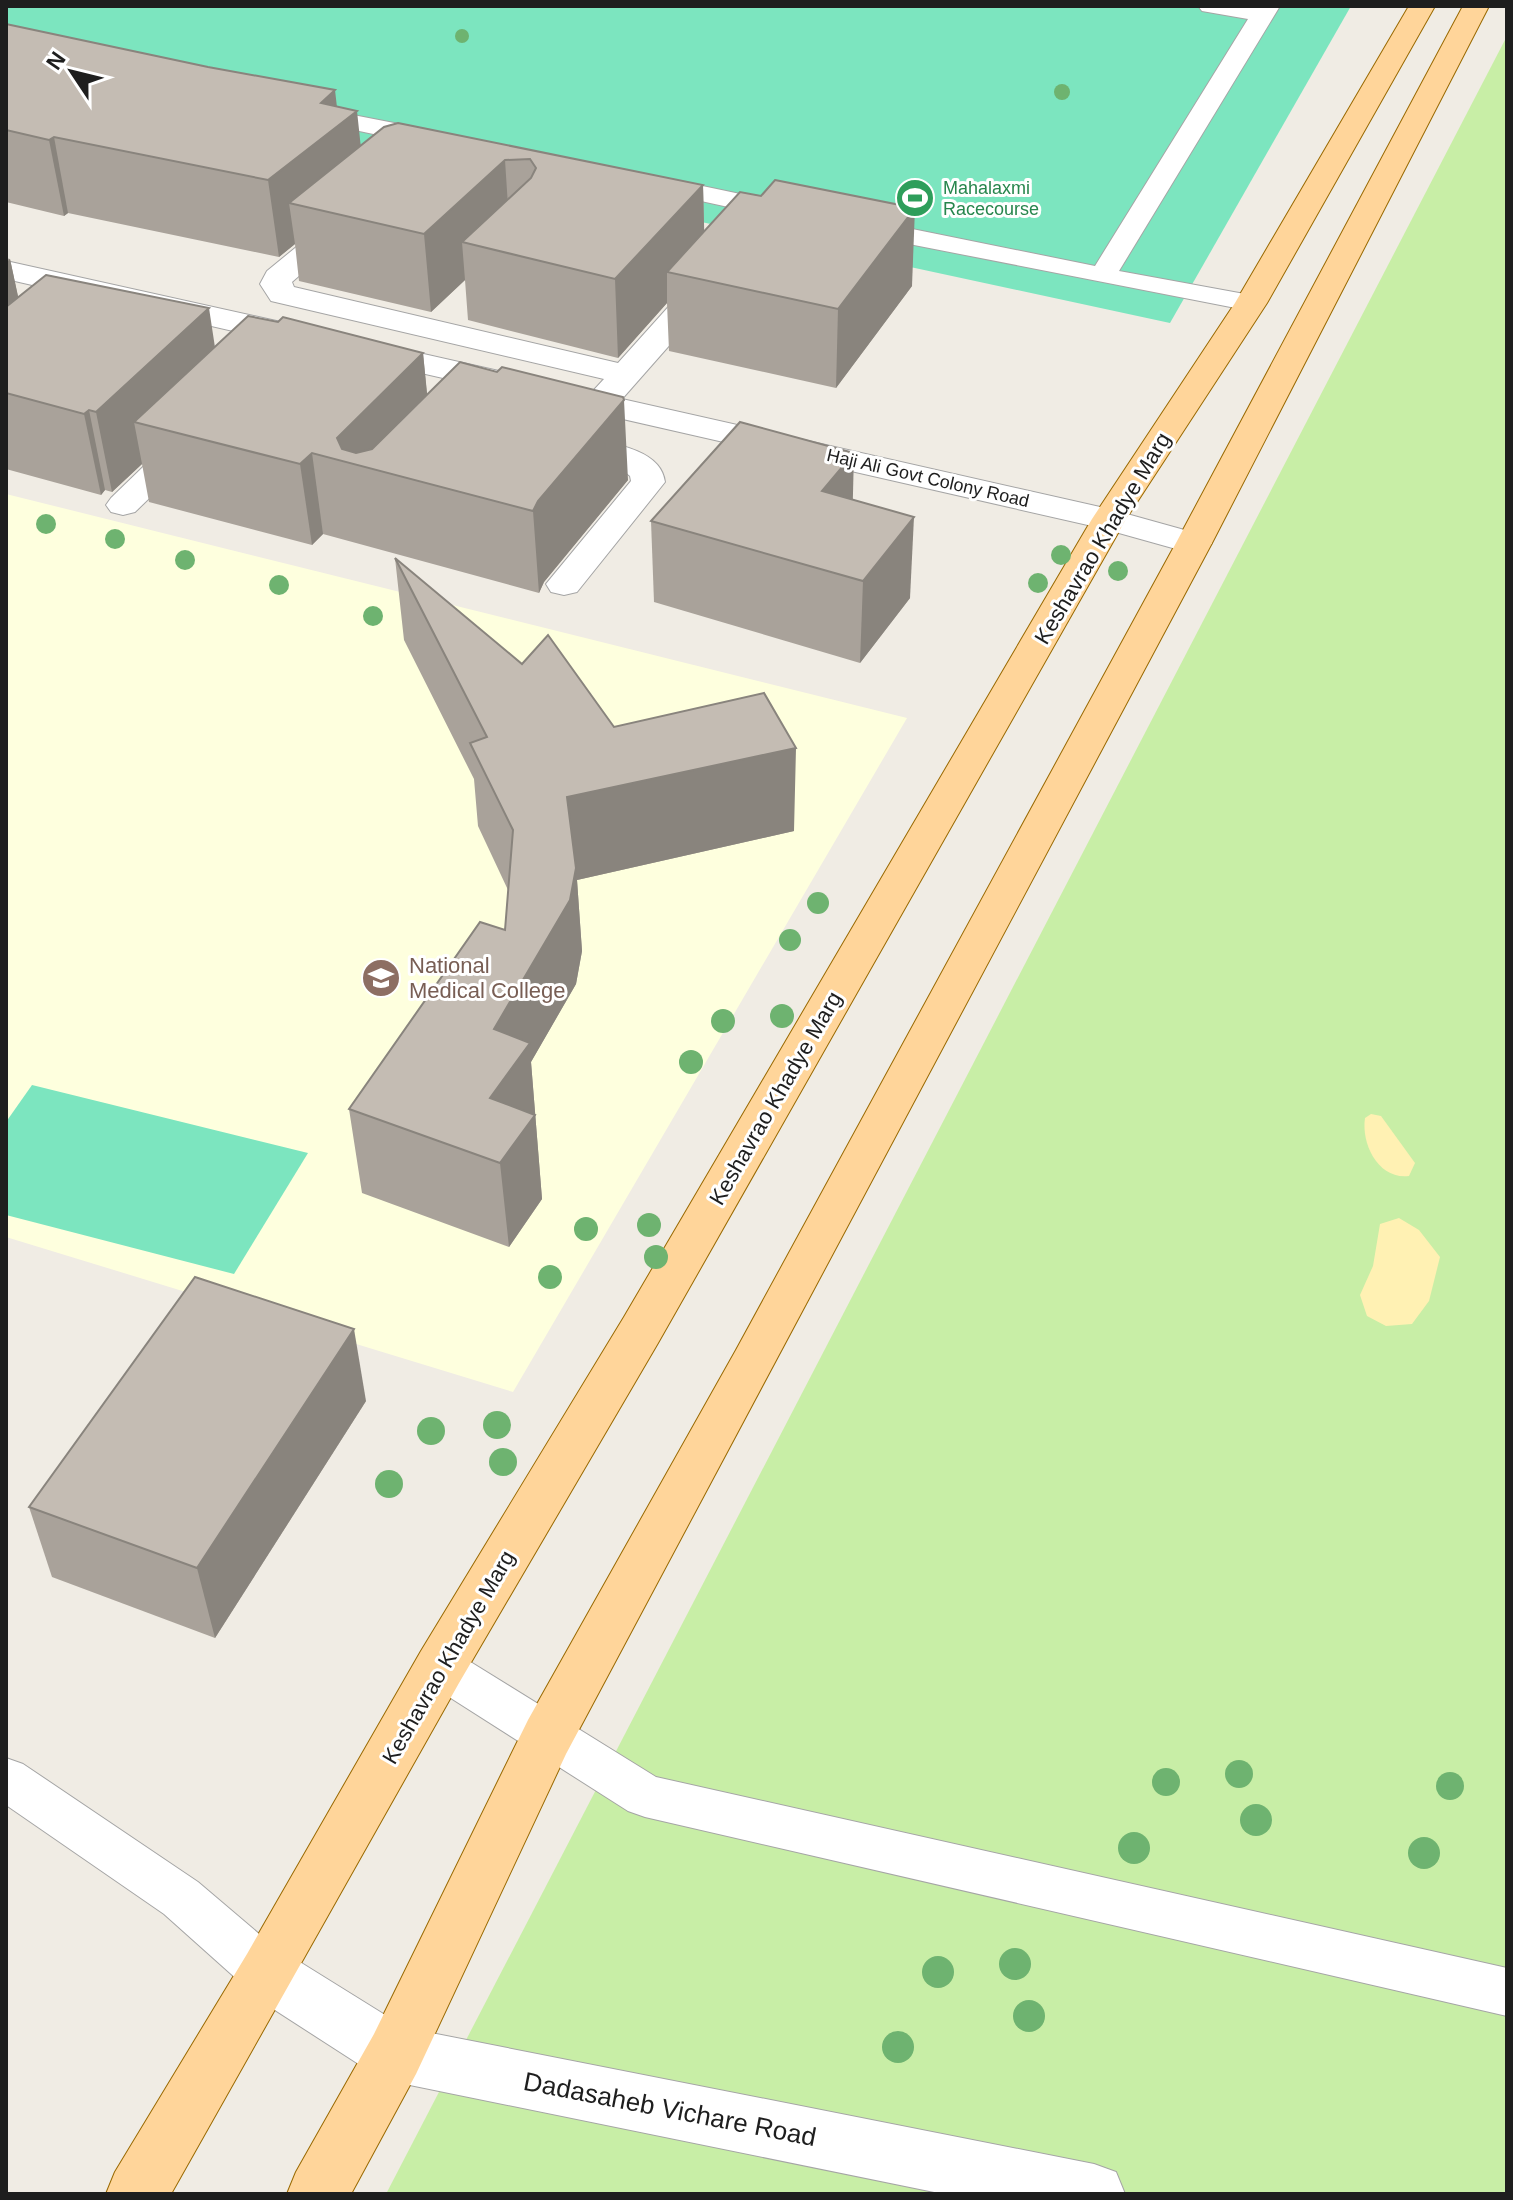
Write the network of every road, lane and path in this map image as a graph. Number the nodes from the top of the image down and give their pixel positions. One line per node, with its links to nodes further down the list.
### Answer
1 (1210, 6): 4 (lane)
2 (1422, 6): 16 (main road, Keshavrao Khadye Marg)
3 (1476, 6): 29 (main road)
4 (1266, 11): 13 (lane)
5 (288, 109): 6 (lane)
6 (460, 144)
7 (632, 180): 9 (lane)
8 (368, 203): 15 (street)
9 (804, 215)
10 (836, 221): 13 (lane)
11 (726, 262): 21 (street)
12 (6, 270): 14 (street, Haji Ali Govt Colony Road)
13 (1102, 276): 16 (lane)
14 (110, 293): 17 (street); 19 (street, Haji Ali Govt Colony Road)
15 (302, 299): 18 (street); 19 (street)
16 (1251, 303): 28 (main road, Keshavrao Khadye Marg)
17 (78, 320)
18 (446, 320): 20 (street); 21 (street)
19 (280, 343): 20 (street, Haji Ali Govt Colony Road)
20 (404, 360): 22 (street, Haji Ali Govt Colony Road)
21 (627, 375): 23 (street)
22 (504, 382): 23 (street, Haji Ali Govt Colony Road); 24 (street)
23 (600, 404): 28 (street, Haji Ali Govt Colony Road)
24 (474, 413)
25 (215, 416): 27 (street)
26 (541, 439): 30 (street)
27 (123, 505)
28 (1109, 519): 29 (street, Haji Ali Govt Colony Road); 31 (main road, Keshavrao Khadye Marg)
29 (1194, 543): 32 (main road)
30 (564, 584)
31 (440, 1667): 32 (lane); 34 (main road, Keshavrao Khadye Marg)
32 (547, 1737): 35 (lane); 36 (main road)
33 (6, 1779): 34 (lane)
34 (267, 1973): 36 (street, Dadasaheb Vichare Road); 37 (main road, Keshavrao Khadye Marg)
35 (1507, 1992)
36 (395, 2054): 38 (main road); 39 (street, Dadasaheb Vichare Road)
37 (137, 2194)
38 (318, 2194)
39 (1094, 2194)

